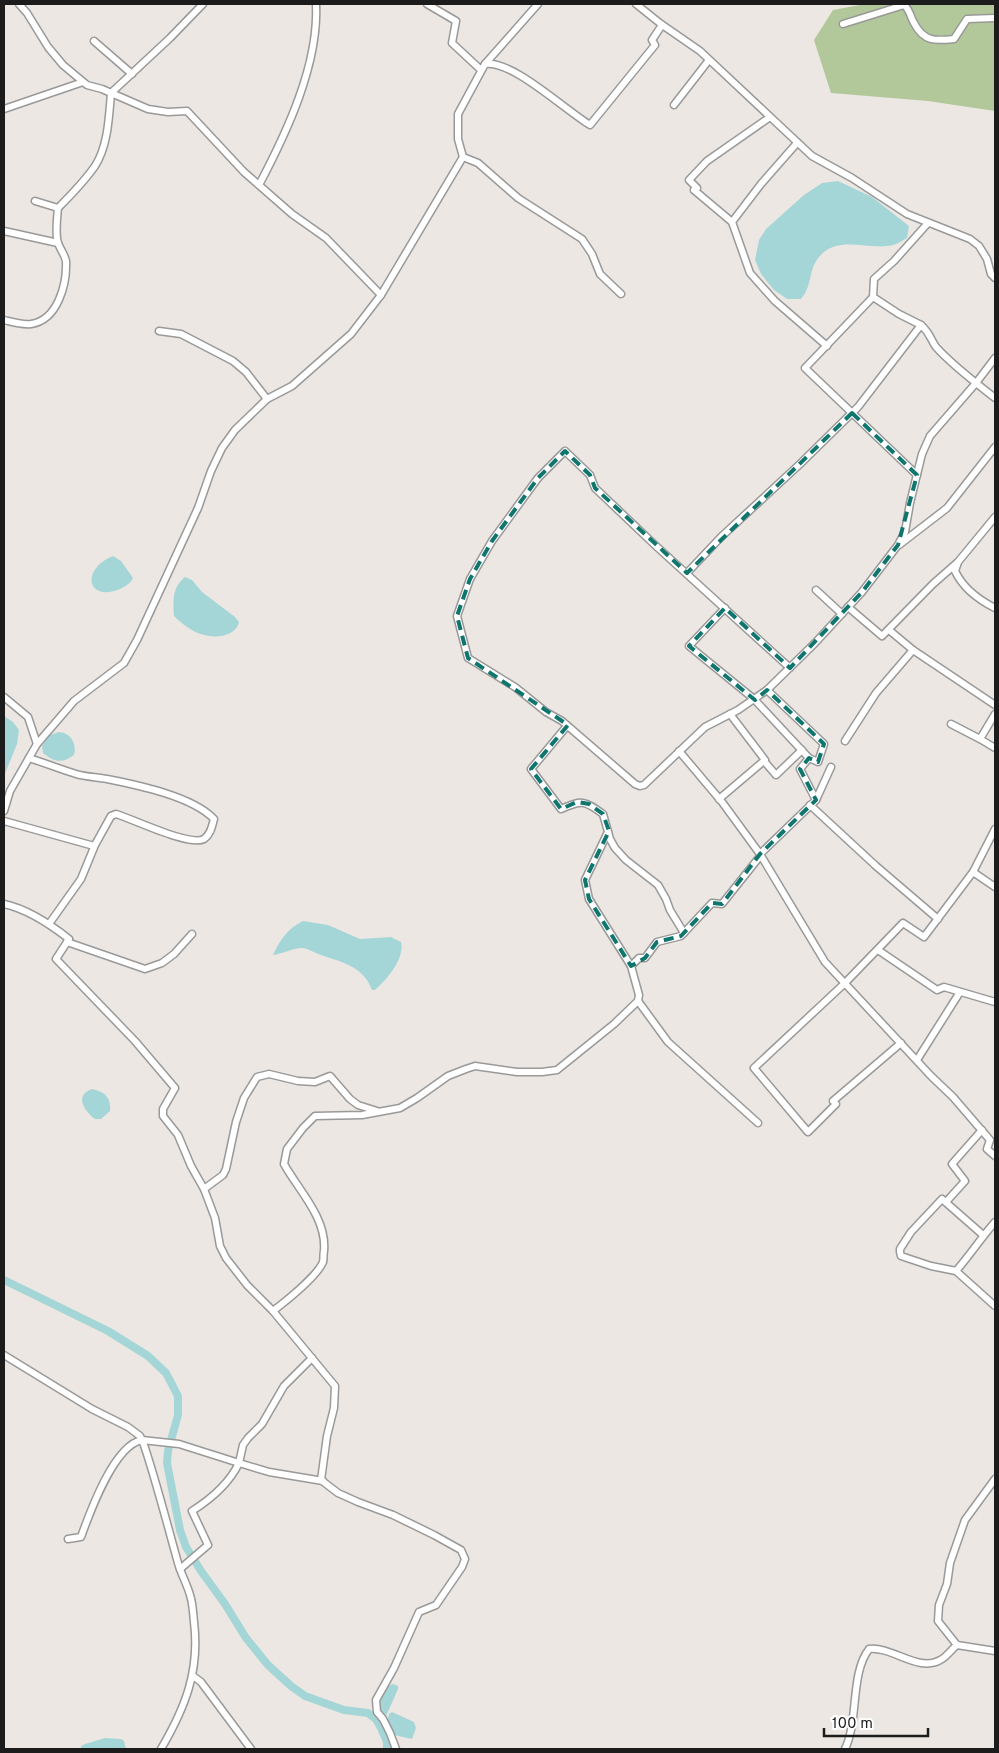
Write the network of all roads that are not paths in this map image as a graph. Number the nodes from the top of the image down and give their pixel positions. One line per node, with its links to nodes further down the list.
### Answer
1 (19, 4): 15 (street)
2 (203, 4): 14 (street)
3 (316, 4): 22 (street)
4 (427, 4): 13 (street)
5 (538, 4): 12 (street)
6 (636, 4): 9 (street)
7 (995, 18): 8 (street)
8 (843, 24)
9 (662, 25): 11 (street); 12 (street)
10 (94, 41): 14 (street)
11 (709, 60): 17 (street); 19 (street)
12 (485, 64): 13 (street)
13 (481, 70): 21 (street)
14 (132, 74): 16 (street)
15 (83, 82): 16 (street); 18 (street)
16 (111, 94): 22 (street); 24 (street)
17 (674, 105)
18 (4, 109)
19 (770, 117): 20 (street); 25 (street)
20 (797, 143): 25 (street); 26 (street)
21 (463, 157): 30 (street); 31 (street)
22 (259, 185): 31 (street)
23 (35, 201): 24 (street)
24 (58, 208): 28 (street)
25 (732, 222): 36 (street)
26 (928, 223): 29 (street); 32 (street)
27 (4, 231): 28 (street)
28 (58, 242): 33 (street)
29 (995, 278)
30 (621, 294)
31 (381, 295): 40 (street)
32 (874, 297): 34 (street); 36 (street)
33 (4, 320)
34 (921, 325): 38 (street); 41 (street)
35 (159, 330): 40 (street)
36 (827, 346): 41 (street)
37 (995, 358): 38 (street)
38 (976, 383): 39 (street); 43 (street)
39 (995, 398)
40 (267, 399): 66 (street)
41 (852, 413): 43 (street); 47 (street)
42 (995, 448): 45 (street)
43 (917, 475): 45 (street)
44 (995, 517): 46 (street)
45 (898, 546): 49 (street)
46 (958, 562): 51 (street); 53 (street)
47 (686, 573): 50 (street); 63 (street)
48 (816, 590): 52 (street)
49 (848, 607): 52 (street); 53 (street)
50 (725, 608): 55 (street); 58 (street)
51 (995, 608)
52 (842, 614): 55 (street)
53 (889, 630): 54 (street)
54 (913, 650): 59 (street); 65 (street)
55 (790, 668): 56 (street)
56 (767, 690): 58 (street); 71 (street)
57 (4, 697): 66 (street)
58 (754, 699): 60 (street); 68 (street)
59 (995, 705)
60 (730, 714): 69 (street); 72 (street)
61 (995, 714): 64 (street)
62 (951, 724): 64 (street)
63 (567, 726): 69 (street); 80 (street)
64 (980, 739): 67 (street)
65 (845, 741)
66 (37, 744): 70 (street)
67 (995, 748)
68 (802, 750): 71 (street); 72 (street)
69 (678, 751): 74 (street)
70 (29, 758): 77 (street); 81 (street)
71 (809, 758): 75 (street)
72 (764, 761): 74 (street)
73 (831, 767): 75 (street)
74 (719, 799): 82 (street)
75 (816, 800): 76 (street)
76 (810, 805): 82 (street); 86 (street)
77 (4, 811)
78 (4, 821): 81 (street)
79 (995, 829): 83 (street)
80 (609, 832): 88 (street); 92 (street)
81 (94, 846): 87 (street)
82 (760, 855): 88 (street); 93 (street)
83 (973, 872): 84 (street); 86 (street)
84 (995, 887)
85 (4, 904): 87 (street)
86 (938, 919): 91 (street)
87 (49, 924): 90 (street)
88 (684, 933): 92 (street)
89 (192, 934): 90 (street)
90 (67, 942): 103 (street)
91 (878, 950): 93 (street); 94 (street)
92 (631, 966): 95 (street)
93 (845, 983): 97 (street); 97 (street)
94 (960, 992): 96 (street); 98 (street)
95 (638, 1001): 99 (street); 100 (street)
96 (995, 1002)
97 (901, 1044): 98 (street)
98 (917, 1060): 101 (street)
99 (378, 1112): 103 (street); 109 (street)
100 (758, 1123)
101 (982, 1130): 102 (street); 104 (street)
102 (995, 1156)
103 (204, 1189): 109 (street)
104 (946, 1202): 106 (street); 107 (street)
105 (995, 1222): 106 (street)
106 (983, 1235): 107 (street)
107 (956, 1271): 108 (street)
108 (995, 1306)
109 (273, 1311): 111 (street)
110 (4, 1355): 112 (street)
111 (312, 1358): 113 (street); 115 (street)
112 (142, 1440): 113 (street); 116 (street); 117 (street)
113 (239, 1463): 115 (street); 117 (street)
114 (995, 1479): 118 (street)
115 (323, 1481): 123 (street)
116 (68, 1539)
117 (180, 1569): 120 (street)
118 (957, 1645): 119 (street); 124 (street)
119 (995, 1651)
120 (193, 1676): 121 (street); 122 (street)
121 (161, 1749)
122 (251, 1749)
123 (396, 1749)
124 (844, 1749)

